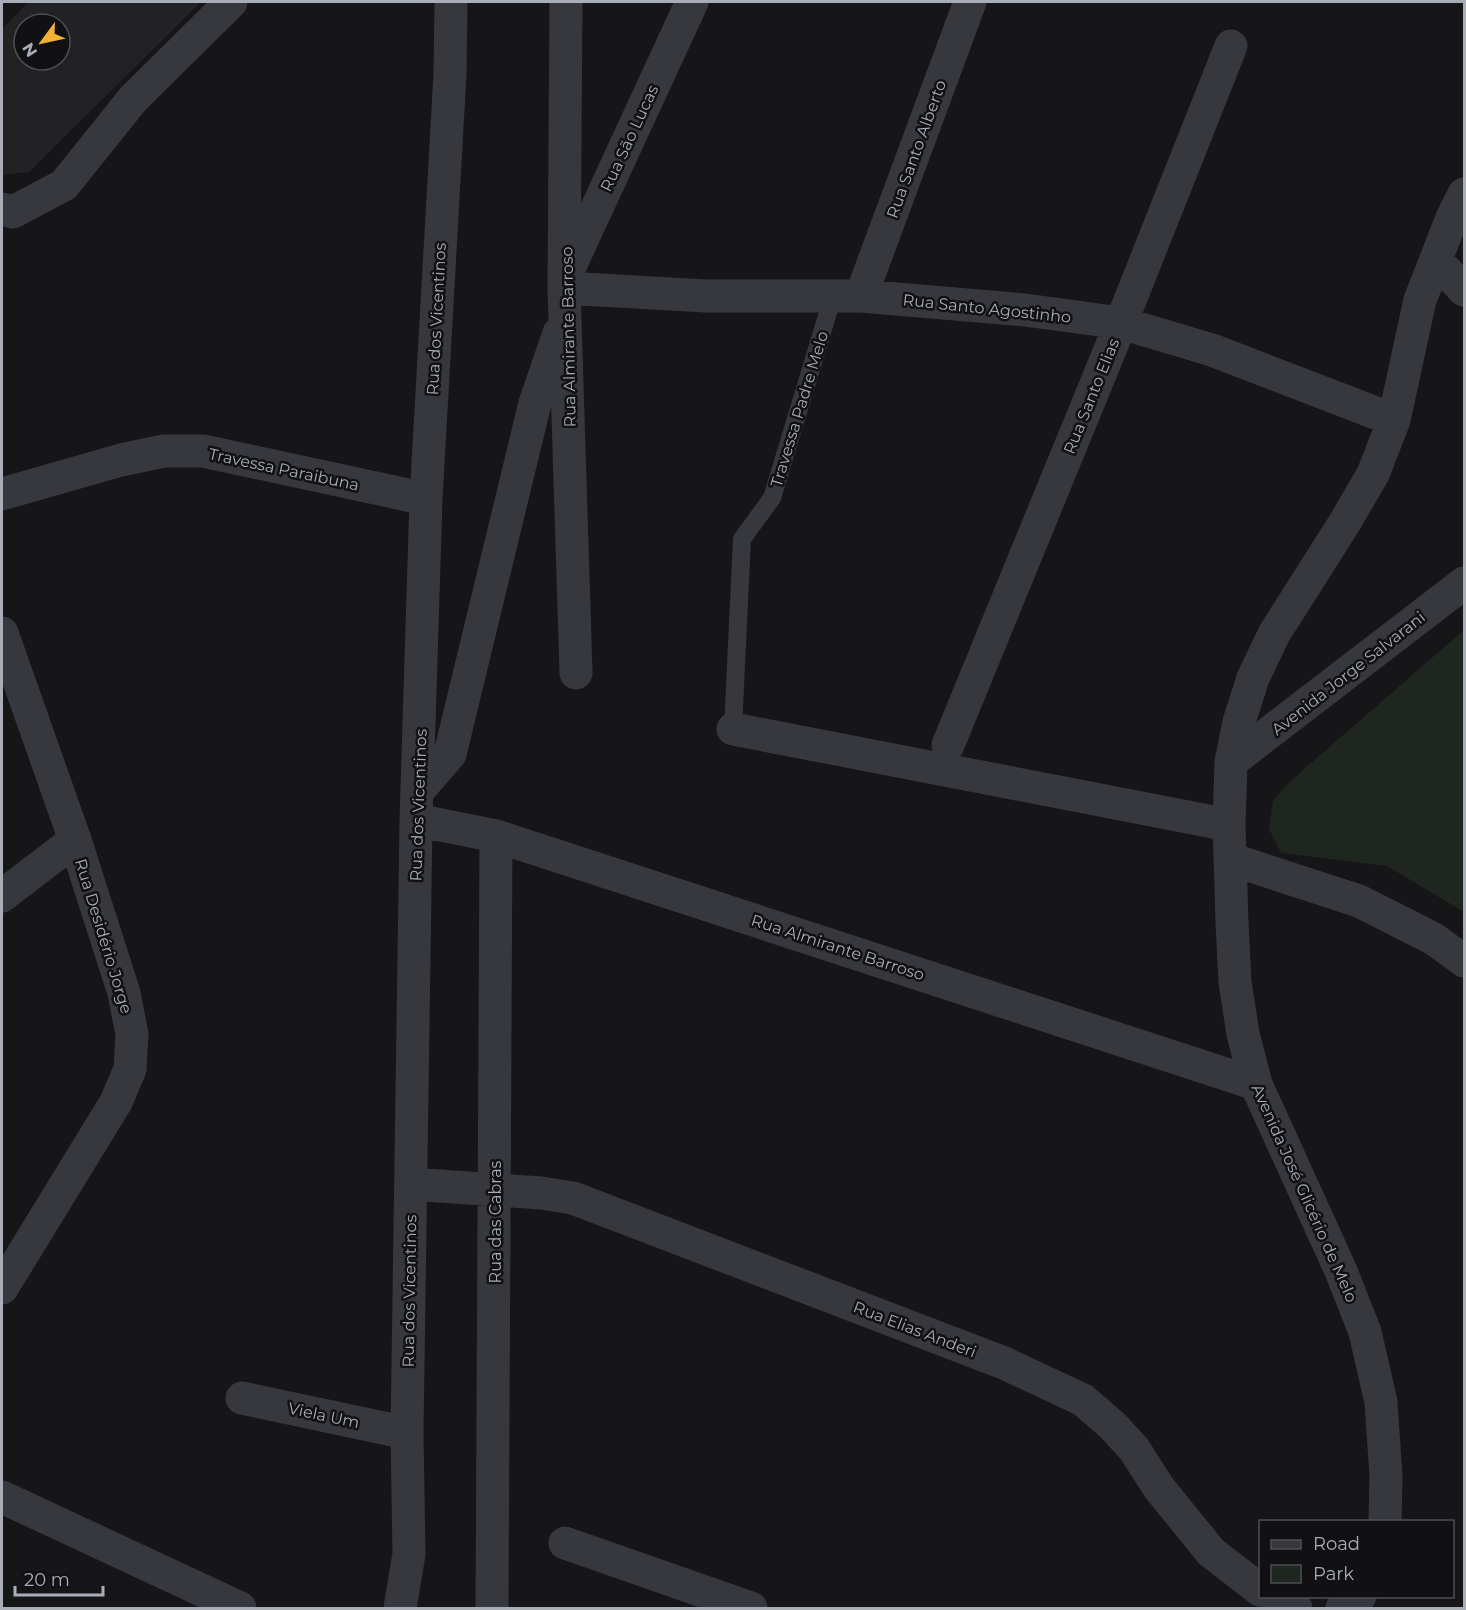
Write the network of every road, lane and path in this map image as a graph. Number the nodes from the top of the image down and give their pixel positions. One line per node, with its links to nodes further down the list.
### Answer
1 (231, 2): 8 (street)
2 (452, 2): 16 (street, Rua dos Vicentinos)
3 (566, 2): 11 (street, Rua Almirante Barroso)
4 (692, 2): 11 (street, Rua São Lucas)
5 (970, 2): 12 (street, Rua Santo Alberto)
6 (1231, 46): 13 (street, Rua Santo Elias)
7 (1464, 194): 9 (street, Avenida José Glicério de Melo)
8 (2, 209)
9 (1436, 260): 10 (street); 14 (street, Avenida José Glicério de Melo)
10 (1464, 290)
11 (566, 291): 12 (street, Rua Santo Agostinho); 19 (street, Rua Almirante Barroso); 23 (street)
12 (847, 296): 13 (street, Rua Santo Agostinho); 20 (lane, Travessa Padre Melo)
13 (1121, 323): 14 (street, Rua Santo Agostinho); 21 (street, Rua Santo Elias)
14 (1394, 420): 22 (street, Avenida José Glicério de Melo)
15 (2, 494): 16 (street, Travessa Paraibuna)
16 (426, 499): 23 (street, Rua dos Vicentinos)
17 (1464, 583): 22 (street, Avenida Jorge Salvarani)
18 (2, 633): 26 (street, Rua Desidério Jorge)
19 (576, 673)
20 (733, 729): 24 (street)
21 (948, 745)
22 (1232, 762): 24 (street, Avenida José Glicério de Melo)
23 (417, 806): 25 (street, Rua Almirante Barroso); 31 (street, Rua dos Vicentinos)
24 (1229, 825): 27 (street, Avenida José Glicério de Melo)
25 (496, 836): 30 (street, Rua Almirante Barroso); 32 (street, Rua das Cabras)
26 (75, 840): 28 (street); 33 (street, Rua Desidério Jorge)
27 (1230, 859): 29 (street); 30 (street, Avenida José Glicério de Melo)
28 (2, 896)
29 (1464, 961)
30 (1256, 1084): 37 (street, Avenida José Glicério de Melo)
31 (411, 1184): 32 (street, Rua Elias Anderi); 35 (street, Rua dos Vicentinos)
32 (495, 1190): 39 (street, Rua Elias Anderi); 43 (street, Rua das Cabras)
33 (2, 1288)
34 (242, 1398): 35 (street, Viela Um)
35 (407, 1433): 42 (street, Rua dos Vicentinos)
36 (2, 1497): 41 (street)
37 (1385, 1520)
38 (565, 1543): 44 (street)
39 (1259, 1588)
40 (1358, 1598): 45 (street)
41 (240, 1608)
42 (400, 1608)
43 (492, 1608)
44 (752, 1608)
45 (1342, 1608)

